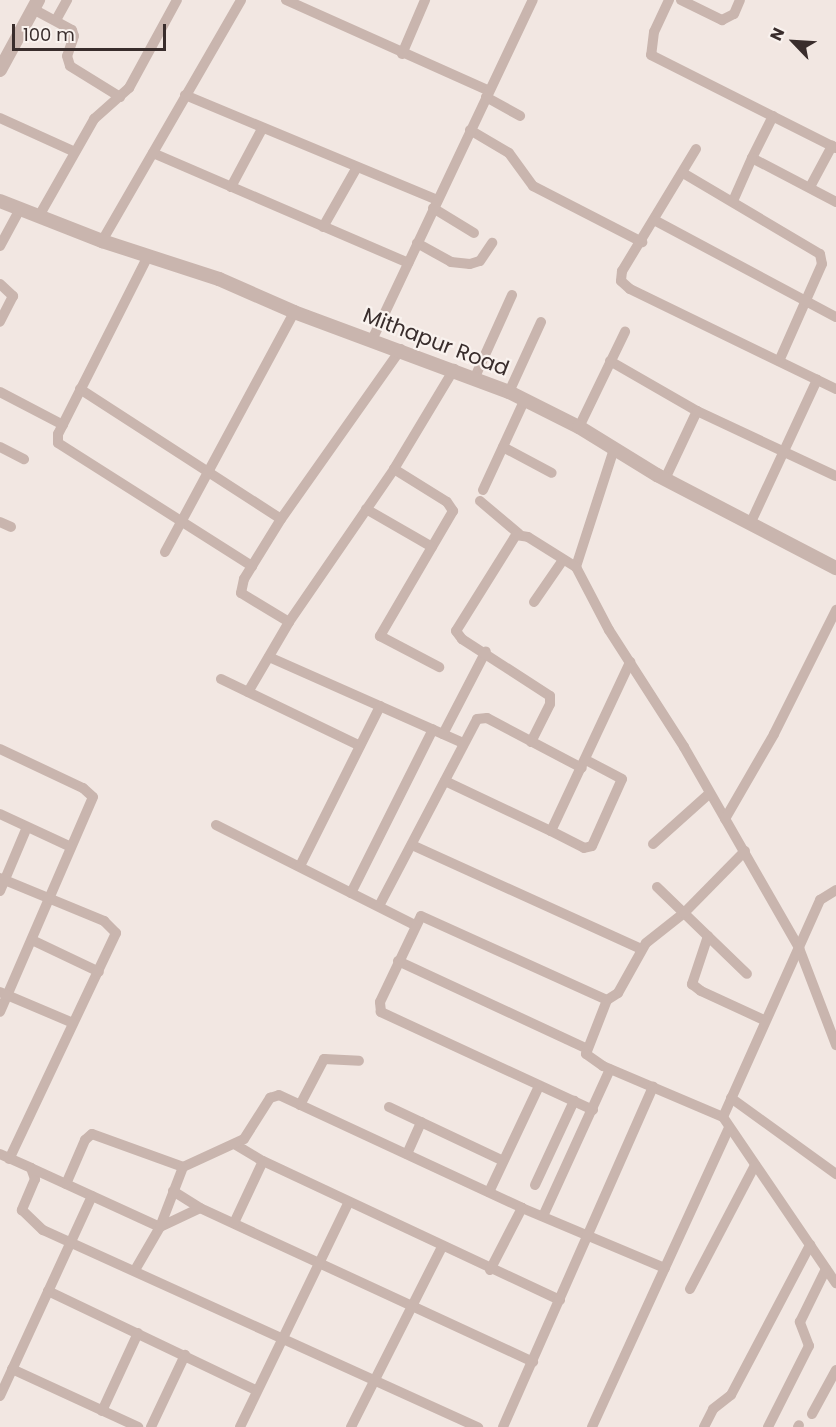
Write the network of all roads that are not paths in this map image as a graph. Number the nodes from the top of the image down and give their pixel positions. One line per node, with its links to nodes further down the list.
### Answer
1 (67, 0): 11 (street)
2 (177, 0): 16 (street)
3 (241, 0): 15 (street)
4 (286, 0): 12 (street)
5 (425, 0): 12 (street)
6 (532, 0): 14 (street)
7 (669, 0): 18 (street)
8 (681, 0): 9 (street)
9 (740, 0)
10 (36, 2): 11 (street); 13 (street)
11 (56, 20): 16 (street)
12 (402, 54): 14 (street)
13 (0, 70)
14 (487, 94): 17 (street); 21 (street)
15 (185, 95): 20 (street); 25 (street)
16 (120, 97): 24 (street)
17 (520, 116)
18 (773, 116): 22 (street); 26 (street)
19 (0, 118): 24 (street)
20 (262, 129): 27 (street); 29 (street)
21 (470, 130): 34 (street); 41 (street)
22 (834, 147): 30 (street)
23 (696, 148): 28 (street)
24 (75, 152): 36 (street)
25 (153, 153): 29 (street); 40 (street)
26 (752, 158): 30 (street); 32 (street)
27 (356, 169): 34 (street); 38 (street)
28 (683, 173): 32 (street); 37 (street)
29 (231, 187): 38 (street)
30 (810, 187): 33 (street)
31 (0, 201): 35 (street, Mithapur Road)
32 (733, 201): 49 (street)
33 (836, 202)
34 (435, 204): 39 (street); 42 (street)
35 (20, 209): 36 (street, Mithapur Road); 44 (street)
36 (39, 216): 40 (street, Mithapur Road)
37 (656, 221): 41 (street); 49 (street)
38 (323, 227): 46 (street)
39 (474, 233)
40 (102, 241): 45 (street, Mithapur Road)
41 (642, 242): 58 (street)
42 (417, 243): 43 (street); 46 (street)
43 (492, 243)
44 (0, 246)
45 (148, 256): 50 (street, Mithapur Road); 62 (street)
46 (408, 263): 55 (street)
47 (0, 284): 52 (street)
48 (512, 296): 60 (street)
49 (804, 303): 51 (street); 58 (street)
50 (294, 312): 55 (street, Mithapur Road); 76 (street)
51 (836, 317)
52 (0, 322)
53 (541, 322): 65 (street)
54 (625, 332): 57 (street)
55 (372, 340): 56 (street, Mithapur Road)
56 (401, 349): 59 (street, Mithapur Road); 83 (street)
57 (610, 360): 67 (street); 69 (street)
58 (779, 361): 61 (street)
59 (454, 369): 60 (street, Mithapur Road); 75 (street)
60 (475, 377): 65 (street, Mithapur Road)
61 (817, 380): 63 (street); 73 (street)
62 (80, 389): 68 (street); 76 (street)
63 (836, 389)
64 (0, 392): 68 (street)
65 (509, 392): 66 (street, Mithapur Road)
66 (525, 399): 69 (street, Mithapur Road); 71 (street)
67 (697, 411): 73 (street); 79 (street)
68 (63, 425): 84 (street)
69 (579, 427): 72 (street, Mithapur Road)
70 (0, 447): 74 (street)
71 (503, 447): 77 (street); 80 (street)
72 (614, 449): 79 (street, Mithapur Road); 93 (street)
73 (782, 453): 78 (street); 86 (street)
74 (24, 459)
75 (394, 469): 82 (street); 89 (street)
76 (209, 470): 83 (street); 84 (street)
77 (552, 473)
78 (836, 476)
79 (665, 479): 86 (street, Mithapur Road)
80 (483, 490)
81 (480, 501): 88 (street)
82 (366, 509): 89 (street); 97 (street)
83 (281, 519): 92 (street)
84 (181, 520): 90 (street); 92 (street)
85 (0, 522): 87 (street)
86 (751, 522): 94 (street, Mithapur Road)
87 (11, 527)
88 (519, 534): 91 (street); 98 (street)
89 (432, 547): 101 (street)
90 (165, 552)
91 (563, 560): 93 (street); 95 (street)
92 (252, 566): 97 (street)
93 (576, 567): 100 (street)
94 (836, 568)
95 (534, 602)
96 (836, 610): 114 (street)
97 (289, 622): 99 (street)
98 (486, 651): 105 (street); 106 (street)
99 (269, 657): 103 (street); 104 (street)
100 (630, 662): 110 (street); 112 (street)
101 (439, 667)
102 (221, 679): 103 (street)
103 (248, 692): 108 (street)
104 (380, 706): 105 (street); 108 (street)
105 (438, 731): 107 (street); 127 (street)
106 (531, 741): 107 (street); 110 (street)
107 (463, 743): 111 (street)
108 (360, 746): 122 (street)
109 (0, 749): 120 (street)
110 (584, 764): 117 (street); 117 (street)
111 (445, 781): 117 (street); 119 (street)
112 (710, 794): 114 (street); 118 (street)
113 (0, 814): 116 (street)
114 (725, 819): 121 (street)
115 (216, 825): 122 (street)
116 (27, 827): 120 (street); 123 (street)
117 (551, 831)
118 (653, 844)
119 (412, 845): 129 (street); 135 (street)
120 (71, 847): 128 (street)
121 (745, 851): 130 (street); 134 (street)
122 (300, 866): 127 (street)
123 (2, 879): 126 (street); 128 (street)
124 (657, 887): 130 (street)
125 (836, 890): 134 (street)
126 (0, 891)
127 (351, 893): 129 (street)
128 (49, 899): 133 (street); 137 (street)
129 (379, 906): 131 (street)
130 (684, 913): 132 (street); 135 (street)
131 (415, 925): 136 (street); 140 (street)
132 (708, 936): 138 (street); 142 (street)
133 (32, 940): 137 (street); 139 (street)
134 (799, 948): 142 (street); 144 (street)
135 (641, 949): 140 (street)
136 (398, 961): 145 (street); 148 (street)
137 (99, 972): 143 (street)
138 (747, 974)
139 (4, 994): 141 (street); 143 (street)
140 (607, 1000): 145 (street)
141 (0, 1012)
142 (764, 1020): 150 (street)
143 (73, 1023): 160 (street)
144 (836, 1045)
145 (585, 1048): 147 (street)
146 (359, 1061): 152 (street)
147 (610, 1069): 149 (street); 154 (street)
148 (539, 1086): 151 (street); 162 (street)
149 (653, 1087): 155 (street); 178 (street)
150 (731, 1098): 155 (street); 166 (street)
151 (574, 1101): 154 (street); 168 (street)
152 (300, 1105): 158 (street); 159 (street)
153 (389, 1107): 156 (street)
154 (593, 1110): 175 (street)
155 (723, 1117): 157 (street)
156 (421, 1122): 159 (street); 162 (street)
157 (729, 1128): 163 (street); 183 (street)
158 (236, 1145): 161 (street); 164 (street)
159 (407, 1154): 170 (street)
160 (5, 1157): 165 (street)
161 (263, 1161): 172 (street); 176 (street)
162 (503, 1161): 170 (street)
163 (755, 1165): 180 (street); 188 (street)
164 (183, 1167): 167 (street); 169 (street)
165 (31, 1168): 167 (street); 179 (street)
166 (836, 1174)
167 (66, 1184): 171 (street)
168 (535, 1185)
169 (173, 1191): 173 (street); 177 (street)
170 (489, 1192): 174 (street)
171 (92, 1196): 177 (street); 179 (street)
172 (349, 1202): 181 (street); 182 (street)
173 (200, 1208): 176 (street); 177 (street)
174 (522, 1208): 175 (street); 186 (street)
175 (544, 1214): 178 (street)
176 (234, 1223): 182 (street)
177 (160, 1227): 185 (street)
178 (589, 1233): 183 (street); 190 (street)
179 (71, 1241): 185 (street); 189 (street)
180 (810, 1245): 184 (street); 211 (street)
181 (442, 1247): 186 (street); 191 (street)
182 (320, 1261): 191 (street); 193 (street)
183 (665, 1268): 210 (street)
184 (826, 1269): 187 (street); 212 (street)
185 (135, 1270): 193 (street)
186 (490, 1270): 190 (street)
187 (836, 1283)
188 (690, 1289)
189 (48, 1291): 192 (street); 196 (street)
190 (560, 1300): 195 (street)
191 (412, 1305): 195 (street); 198 (street)
192 (138, 1333): 194 (street); 201 (street)
193 (285, 1337): 198 (street); 199 (street)
194 (185, 1355): 199 (street); 205 (street)
195 (533, 1362): 203 (street)
196 (12, 1369): 200 (street); 201 (street)
197 (836, 1370): 202 (street)
198 (377, 1379): 207 (street); 208 (street)
199 (256, 1390): 206 (street)
200 (0, 1396)
201 (102, 1410): 204 (street)
202 (812, 1414)
203 (504, 1425): 209 (street)
204 (138, 1427)
205 (152, 1427)
206 (240, 1427)
207 (351, 1427)
208 (478, 1427)
209 (516, 1427)
210 (592, 1427)
211 (704, 1427)
212 (768, 1427)

